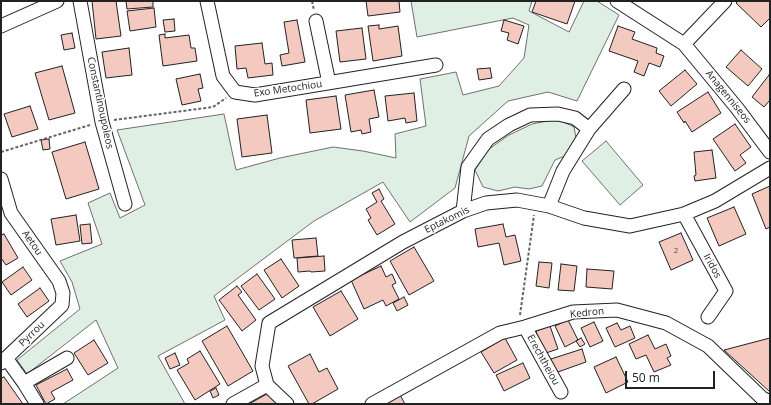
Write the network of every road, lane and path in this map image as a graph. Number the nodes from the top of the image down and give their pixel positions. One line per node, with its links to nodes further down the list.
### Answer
1 (57, 1): 7 (street)
2 (80, 1): 13 (street, Constantinoupoleos)
3 (207, 1): 12 (street)
4 (616, 1): 8 (street, Anagenniseos)
5 (725, 1): 8 (street)
6 (316, 21): 10 (street)
7 (1, 26)
8 (684, 44): 16 (street, Anagenniseos)
9 (436, 65): 10 (street, Exo Metochiou)
10 (329, 83): 12 (street, Exo Metochiou)
11 (624, 89): 14 (street)
12 (235, 92): 13 (path)
13 (102, 122): 15 (path); 20 (street, Constantinoupoleos)
14 (589, 129): 21 (street); 22 (street)
15 (1, 152)
16 (770, 152)
17 (770, 168): 23 (street, Eptakomis)
18 (1, 179): 24 (street, Aetou)
19 (536, 203): 21 (street, Eptakomis); 22 (street, Eptakomis); 26 (path)
20 (125, 204)
21 (549, 206): 23 (street, Eptakomis)
22 (463, 211): 30 (street, Eptakomis)
23 (684, 214): 25 (street, Iridos)
24 (62, 304): 28 (street, Pyrrou)
25 (708, 317)
26 (522, 328): 31 (street, Erechtheiou); 32 (street, Kedron); 36 (street, Kedron)
27 (68, 358): 29 (street)
28 (3, 361): 29 (street)
29 (24, 383): 33 (street)
30 (267, 385): 34 (street); 35 (street)
31 (561, 392)
32 (770, 402)
33 (37, 404)
34 (233, 404)
35 (287, 404)
36 (372, 404)

